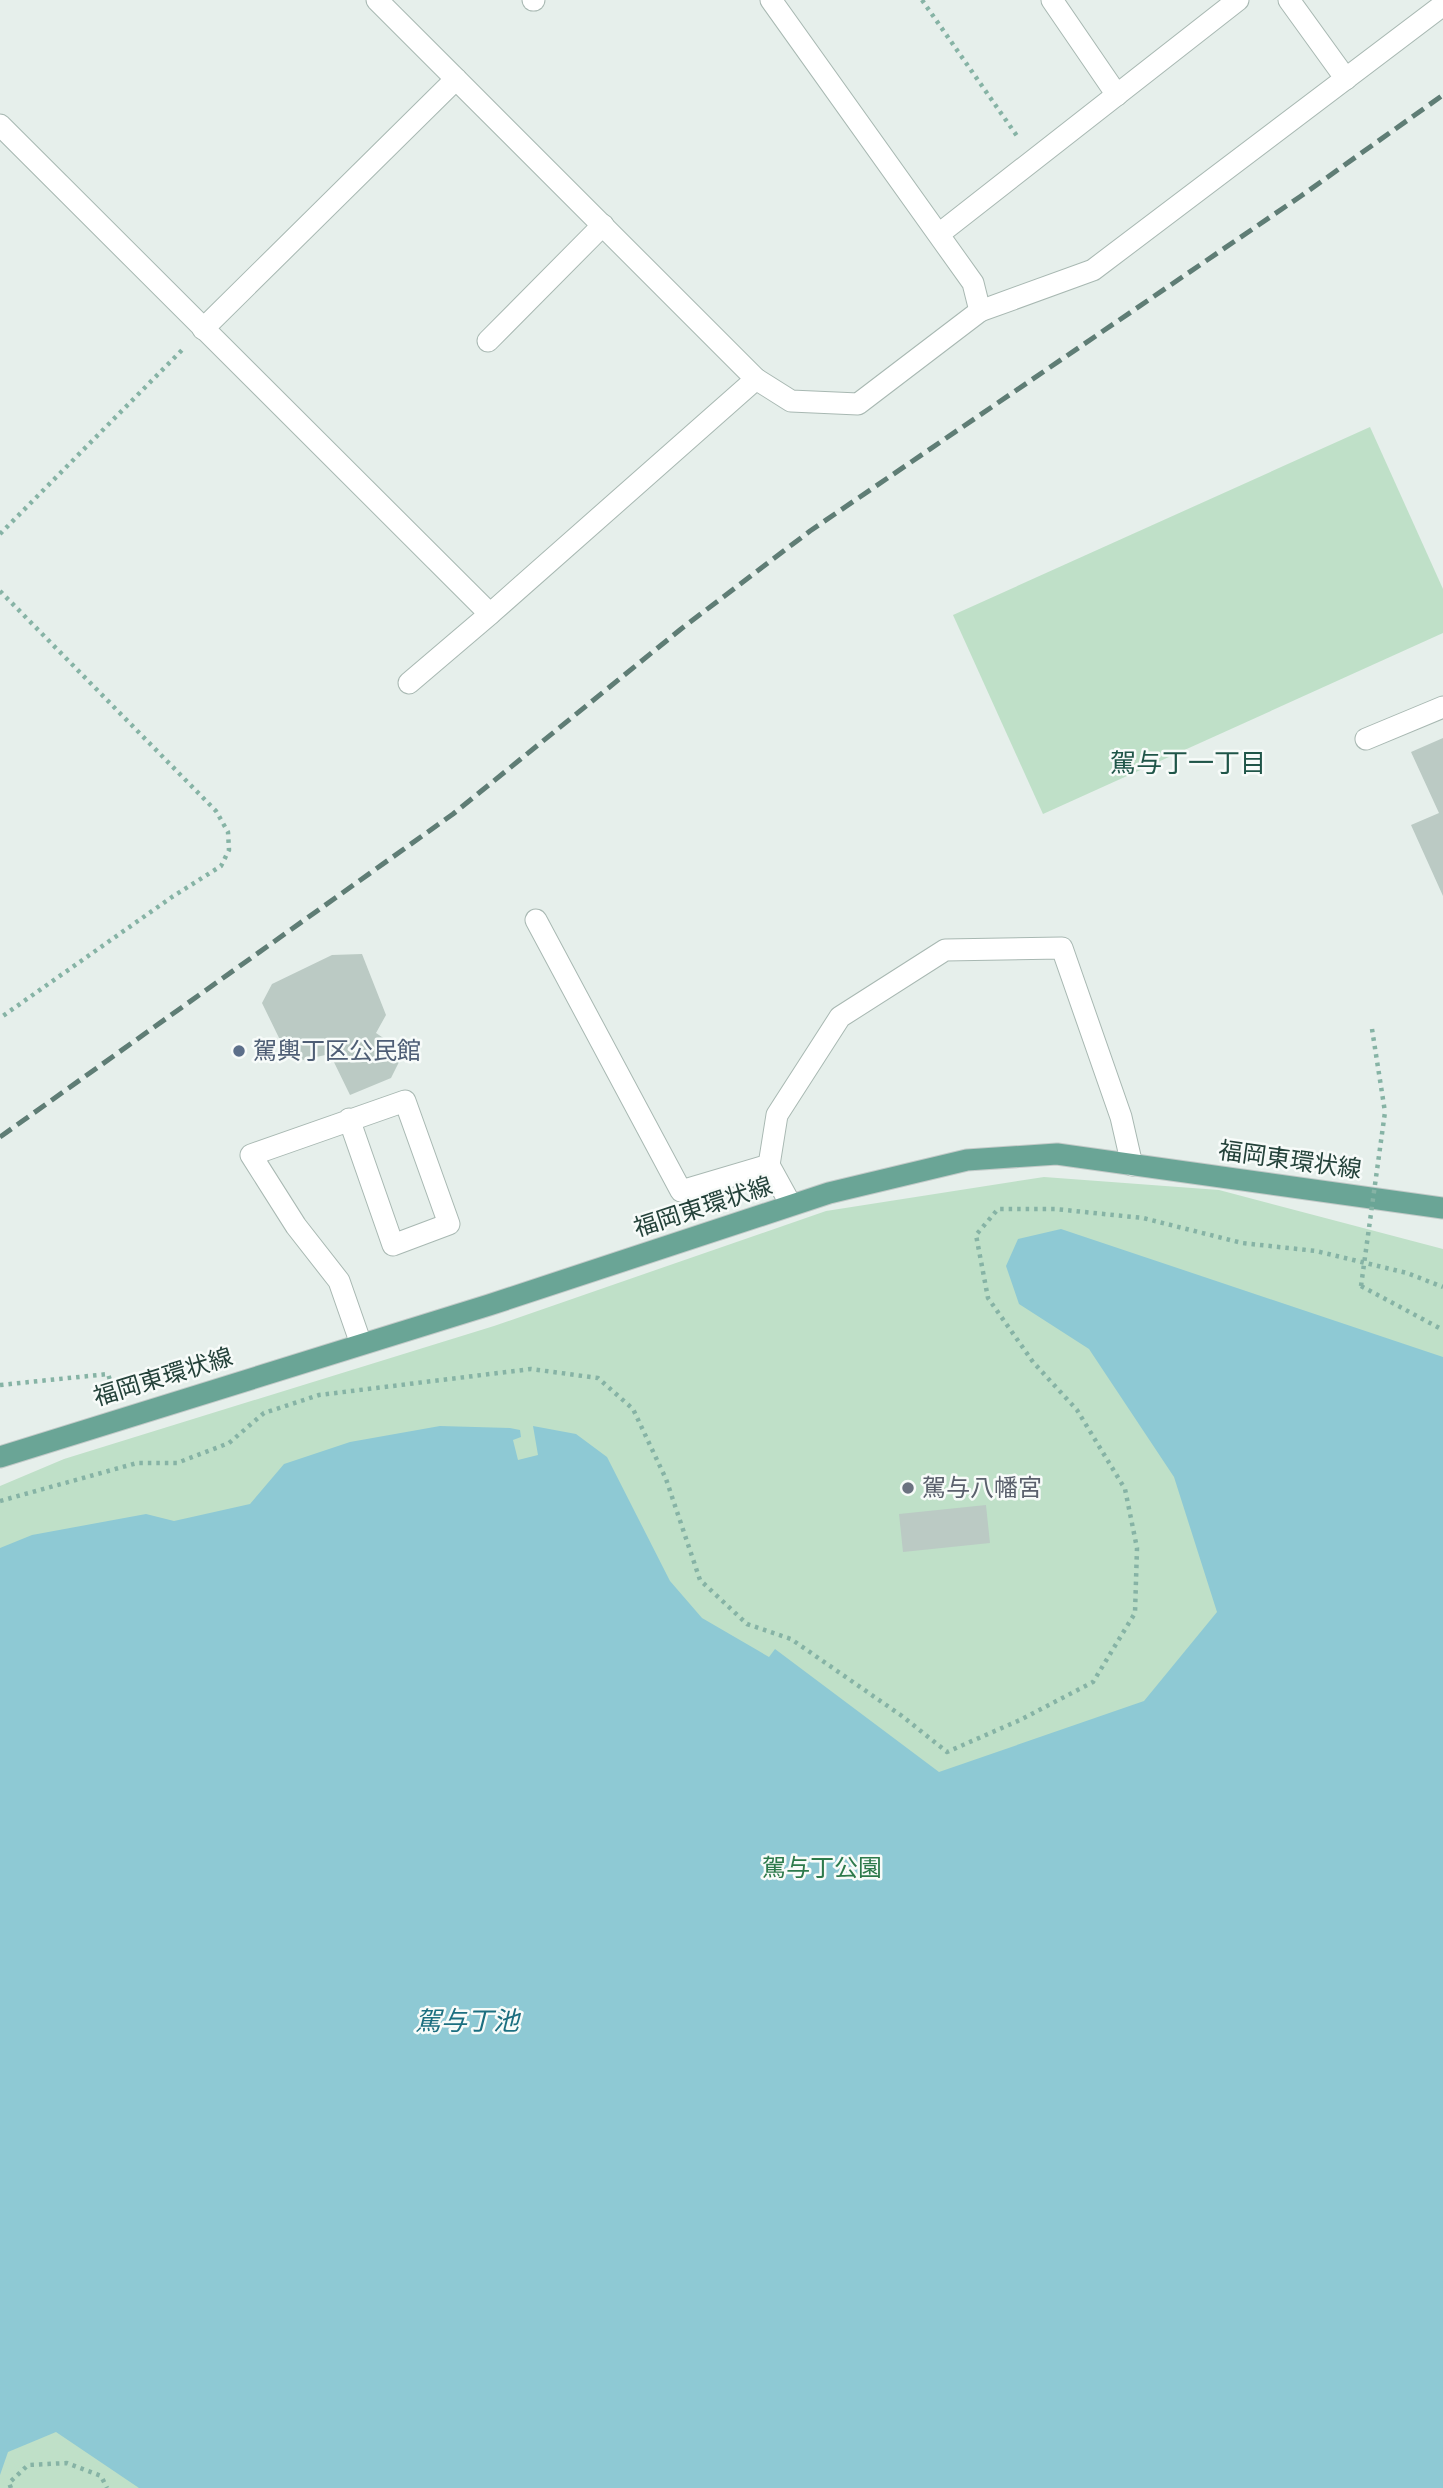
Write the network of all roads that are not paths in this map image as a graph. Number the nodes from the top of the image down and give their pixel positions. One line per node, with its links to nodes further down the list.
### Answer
1 (377, 0): 7 (street)
2 (771, 0): 12 (street)
3 (1052, 0): 9 (street)
4 (1238, 0): 9 (street)
5 (1289, 0): 8 (street)
6 (1443, 5): 8 (street)
7 (456, 79): 11 (street); 14 (street)
8 (1346, 79): 13 (street)
9 (1117, 95): 12 (street)
10 (0, 125): 14 (street)
11 (603, 225): 15 (street); 16 (street)
12 (939, 234): 13 (street)
13 (980, 311): 16 (street)
14 (203, 329): 17 (street)
15 (488, 341)
16 (757, 379): 17 (street)
17 (490, 614): 18 (street)
18 (409, 683)
19 (1443, 707): 20 (street)
20 (1366, 740)
21 (537, 920): 23 (street)
22 (349, 1119): 22 (street); 27 (street)
23 (769, 1165): 24 (street); 25 (street)
24 (1132, 1165): 25 (main road, 福岡東環状線); 26 (main road, 福岡東環状線)
25 (791, 1205): 27 (main road, 福岡東環状線)
26 (1443, 1208)
27 (361, 1344): 28 (main road, 福岡東環状線)
28 (0, 1457)

